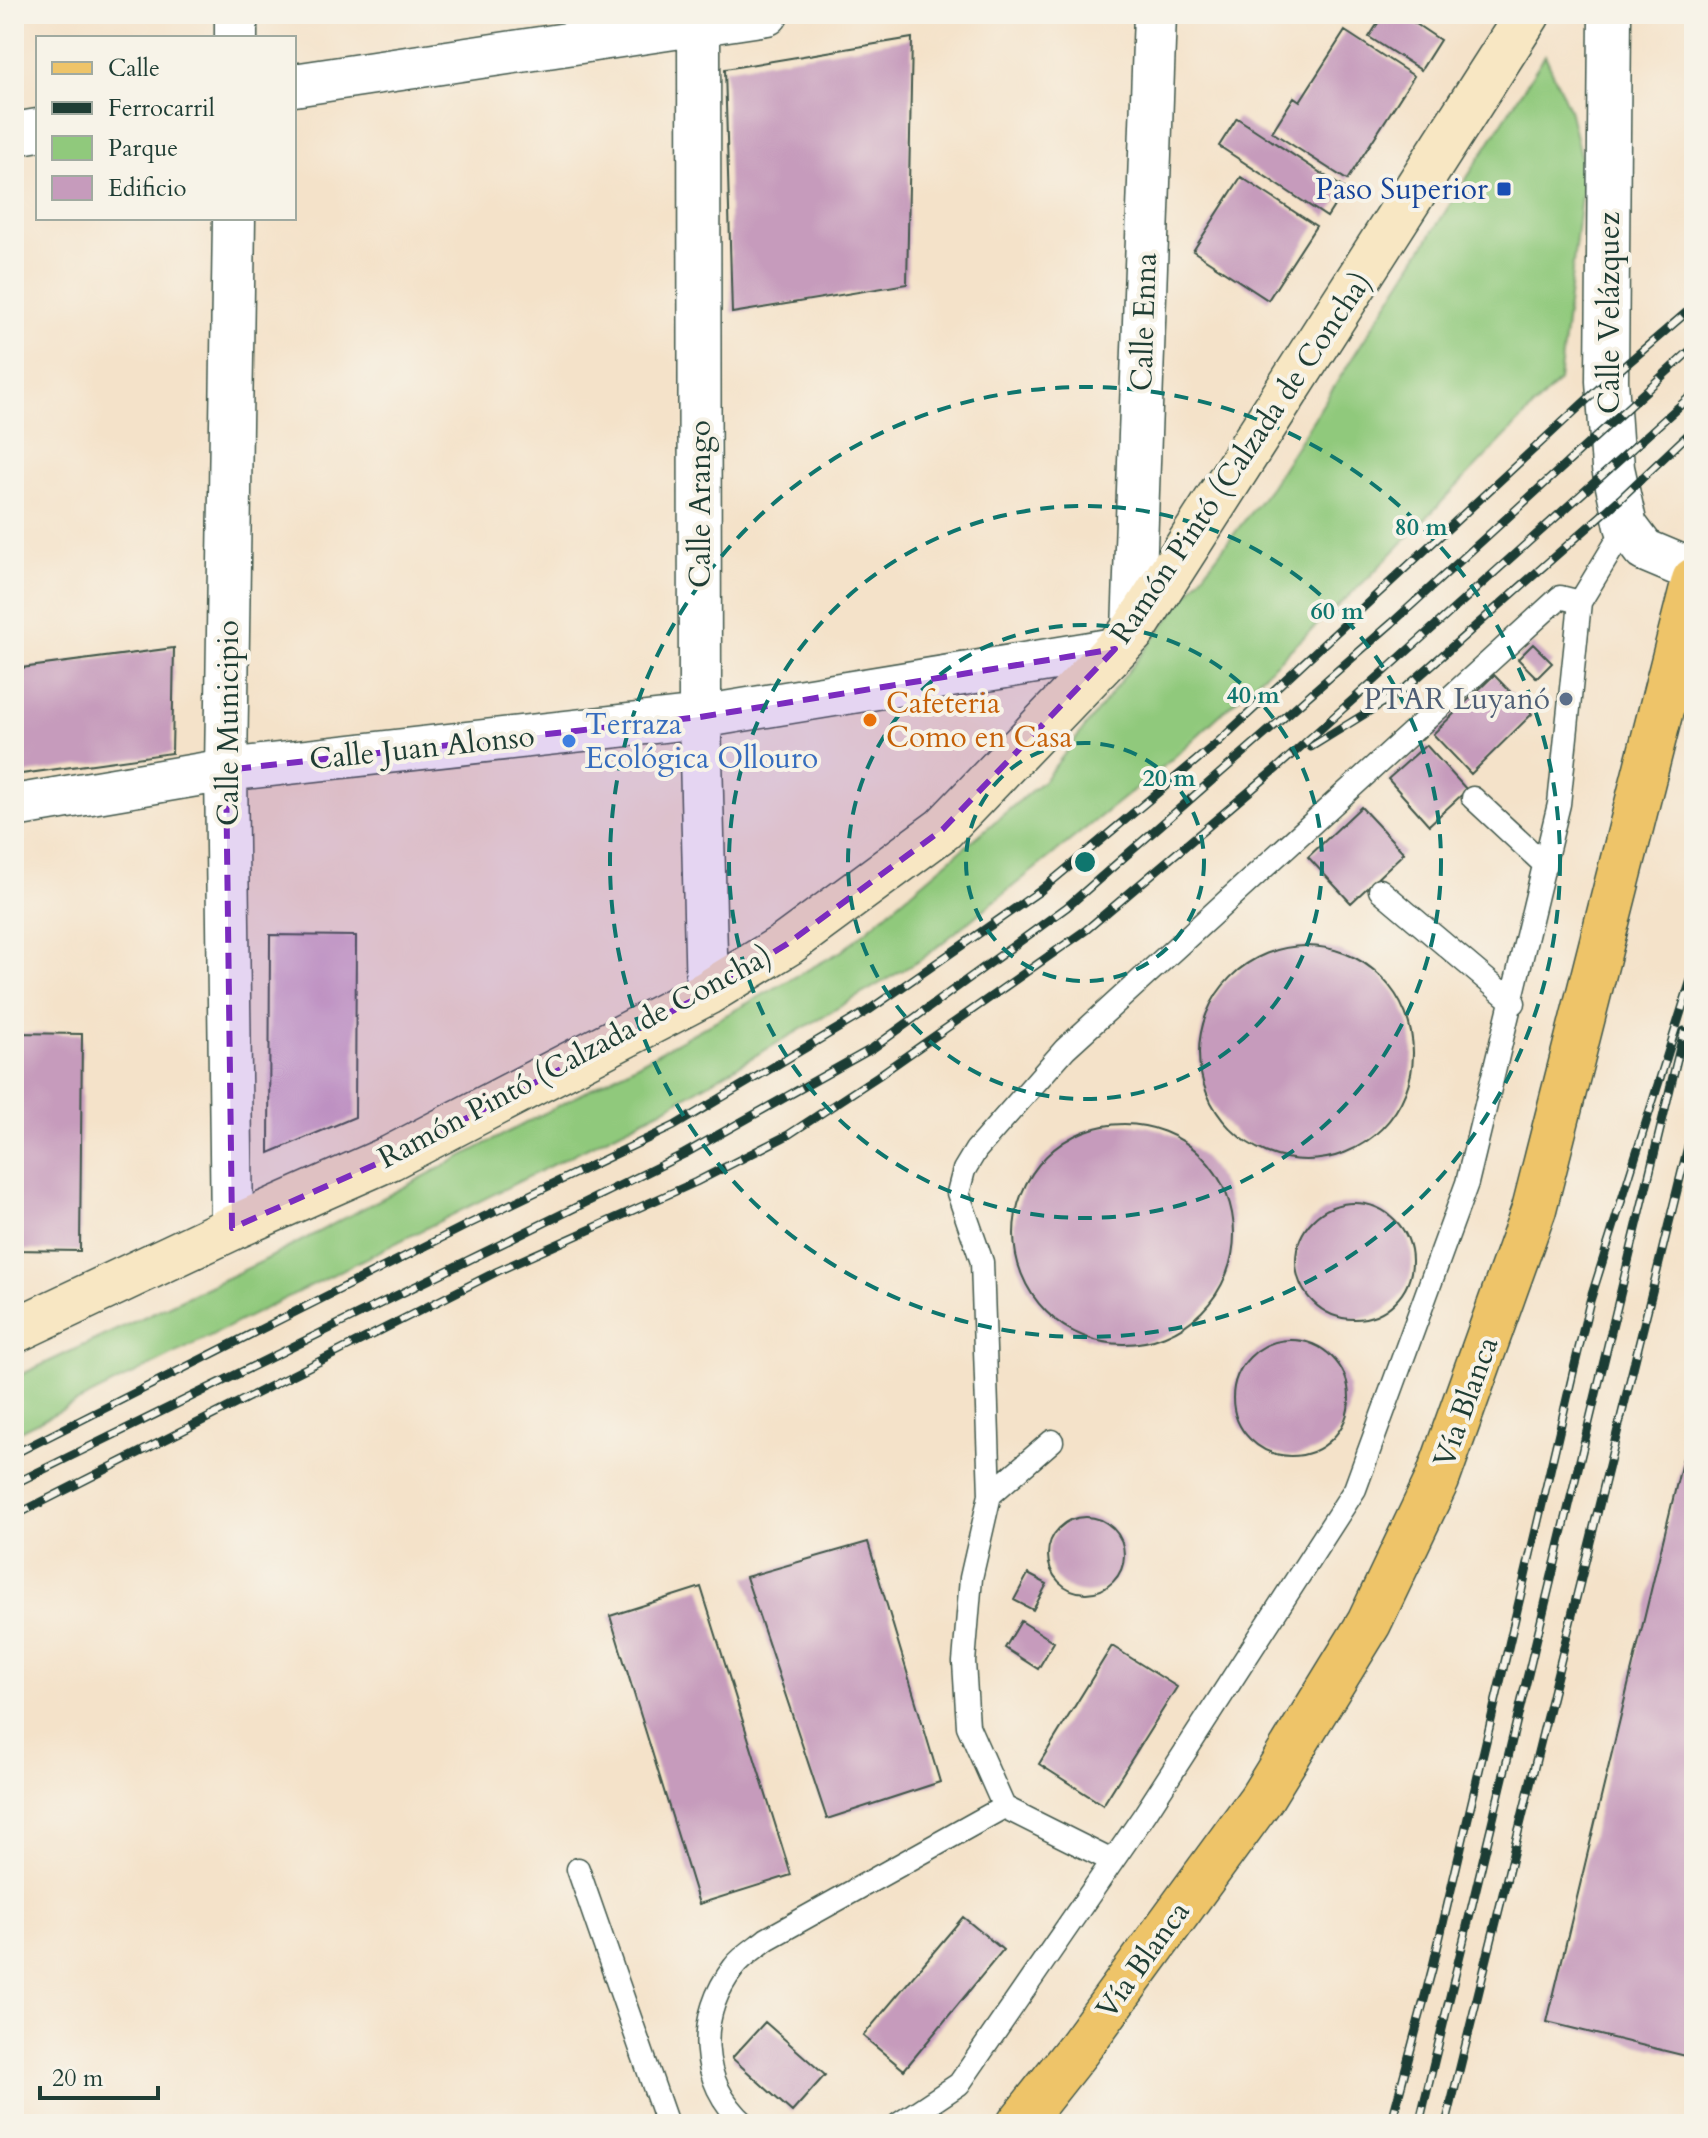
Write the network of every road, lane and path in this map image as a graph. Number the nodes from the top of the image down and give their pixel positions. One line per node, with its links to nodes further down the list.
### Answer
1 (236, 14): 7 (street)
2 (767, 14): 6 (street)
3 (1155, 14): 16 (street, Calle Enna)
4 (1528, 14): 16 (main road, Ramón Pintó (Calzada de Concha))
5 (1610, 14): 12 (street, Calle Velázquez)
6 (700, 20): 8 (street); 17 (street, Calle Arango)
7 (236, 36)
8 (296, 85)
9 (36, 130): 10 (street)
10 (14, 134)
11 (234, 220): 18 (street, Calle Municipio)
12 (1626, 526): 13 (street); 15 (lane)
13 (1694, 571)
14 (1694, 580): 32 (main road, Vía Blanca)
15 (1580, 602): 21 (lane); 28 (lane)
16 (1124, 640): 17 (street, Calle Juan Alonso); 23 (main road, Ramón Pintó (Calzada de Concha))
17 (700, 717): 18 (street, Calle Juan Alonso); 23 (street, Calle Arango)
18 (226, 770): 20 (street, Calle Juan Alonso); 25 (street, Calle Municipio)
19 (1473, 798): 21 (lane)
20 (14, 806)
21 (1545, 865): 24 (lane)
22 (1380, 890): 24 (lane)
23 (707, 993): 25 (main road, Ramón Pintó (Calzada de Concha))
24 (1514, 1003): 30 (lane)
25 (232, 1228): 26 (main road, Ramón Pintó (Calzada de Concha))
26 (14, 1331)
27 (1052, 1441): 28 (lane)
28 (990, 1495): 29 (lane)
29 (1004, 1807): 30 (lane); 34 (lane)
30 (1112, 1861): 35 (lane)
31 (578, 1869): 33 (lane)
32 (1021, 2122)
33 (667, 2124)
34 (745, 2124)
35 (899, 2124)

